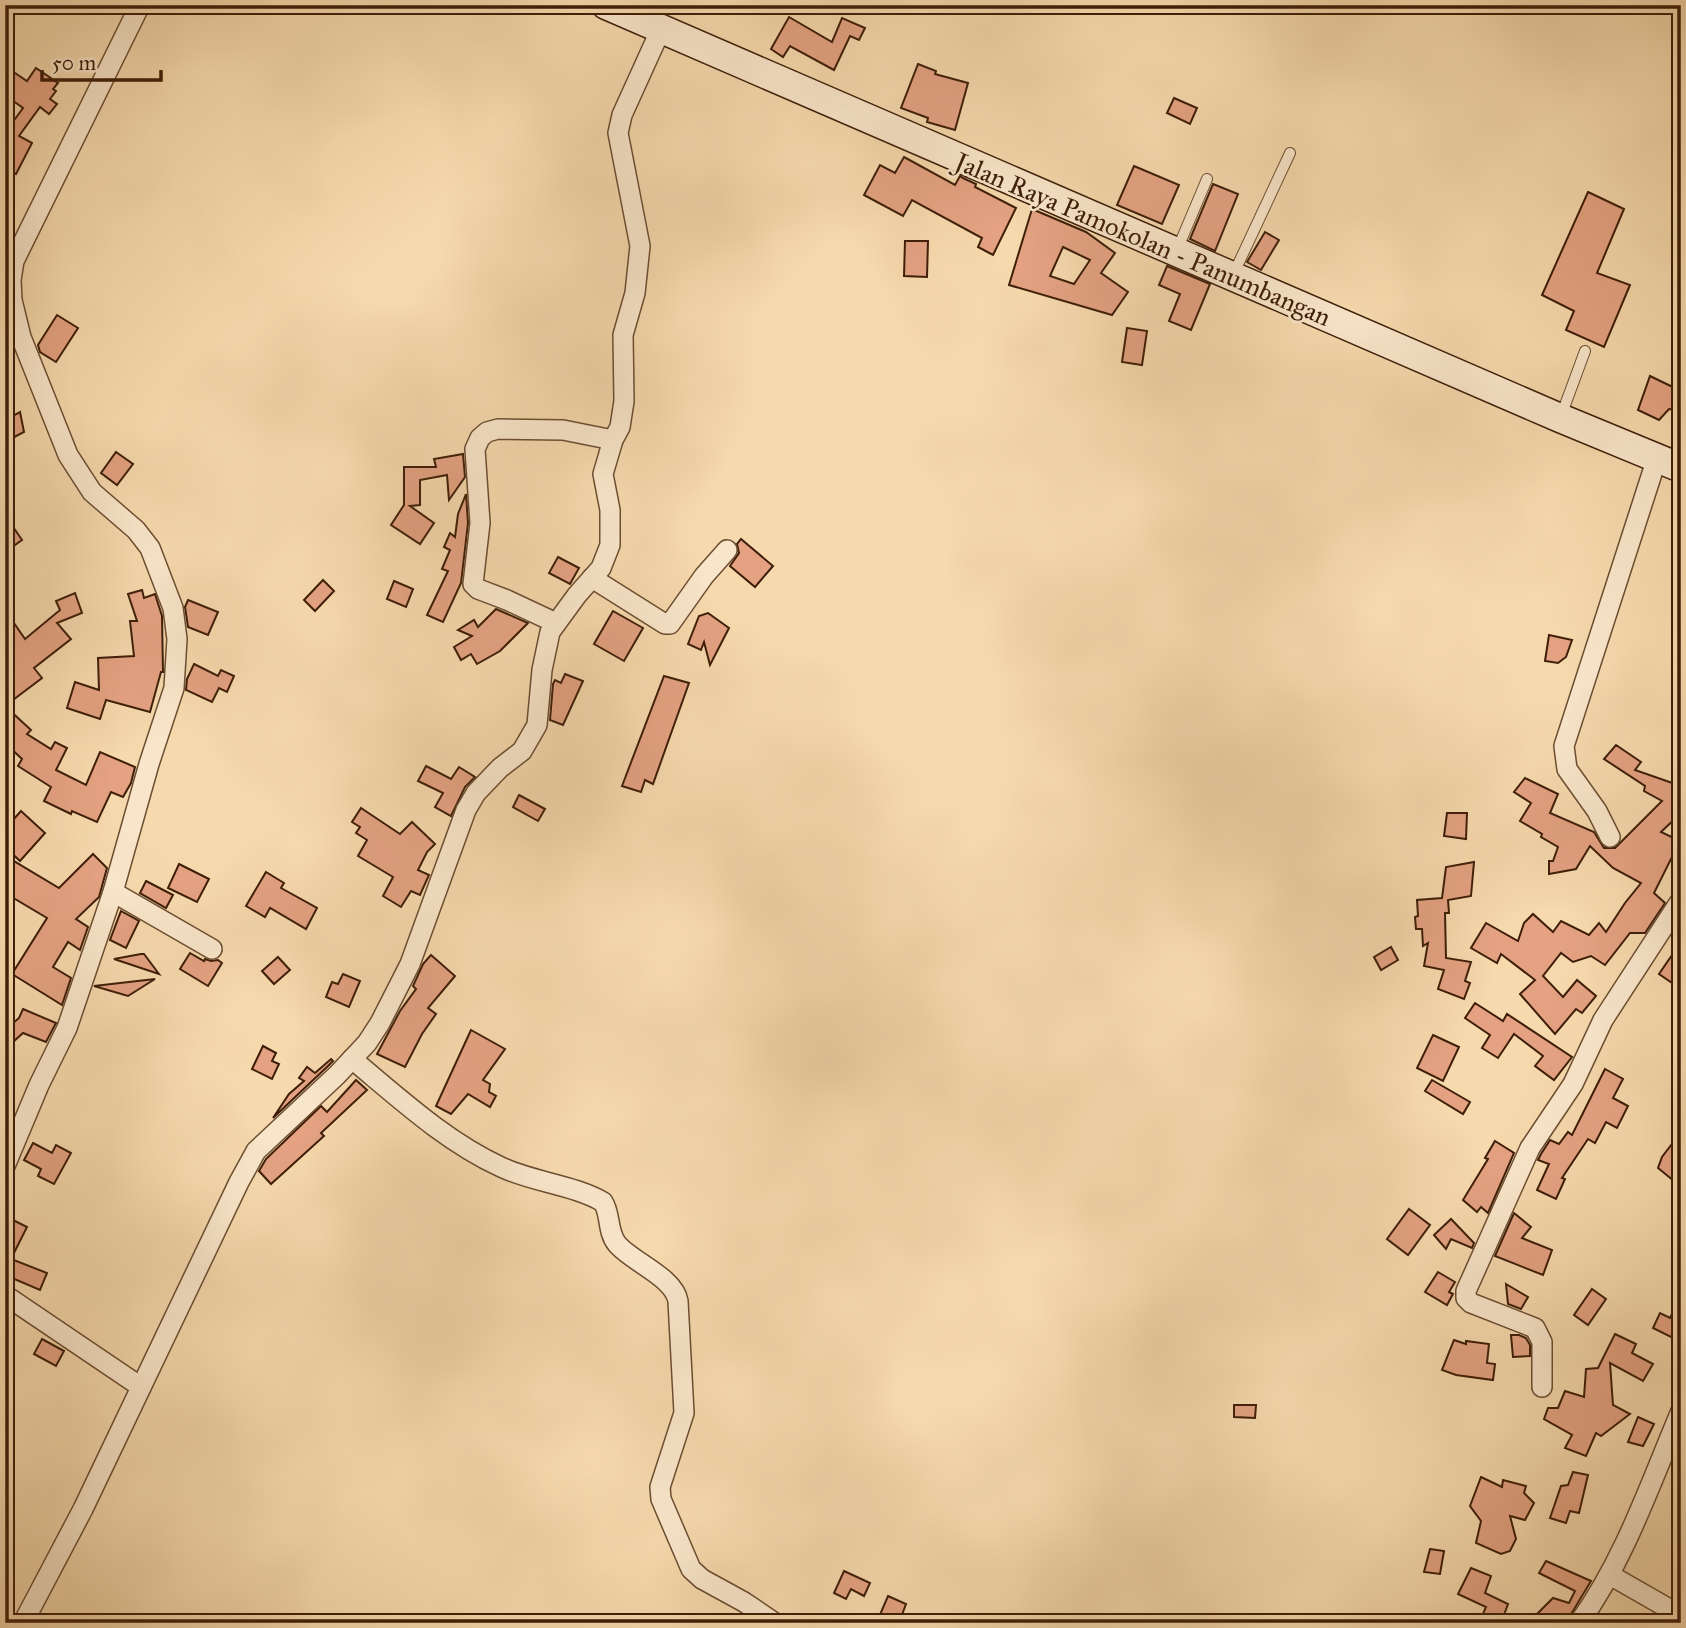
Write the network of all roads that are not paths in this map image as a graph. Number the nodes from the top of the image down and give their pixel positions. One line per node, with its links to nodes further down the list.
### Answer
1 (140, 5): 16 (street)
2 (606, 5): 3 (main road, Jalan Raya Pamokolan - Panumbangan)
3 (660, 30): 6 (main road, Jalan Raya Pamokolan - Panumbangan); 10 (street)
4 (1290, 153): 7 (lane)
5 (1207, 179): 6 (lane)
6 (1175, 253): 7 (main road, Jalan Raya Pamokolan - Panumbangan)
7 (1232, 277): 9 (main road, Jalan Raya Pamokolan - Panumbangan)
8 (1585, 351): 9 (lane)
9 (1560, 418): 11 (main road, Jalan Raya Pamokolan - Panumbangan)
10 (613, 440): 13 (street); 14 (street)
11 (1669, 463): 15 (street)
12 (727, 550): 13 (street)
13 (592, 578): 14 (street)
14 (556, 623): 19 (street)
15 (1611, 837)
16 (113, 892): 18 (street); 20 (street)
17 (1681, 900): 23 (street)
18 (212, 949)
19 (352, 1059): 22 (street); 28 (street)
20 (5, 1166)
21 (5, 1295): 22 (street)
22 (141, 1387): 27 (street)
23 (1542, 1387)
24 (1681, 1411): 25 (street)
25 (1610, 1575): 26 (street); 29 (street)
26 (1678, 1614)
27 (23, 1623)
28 (775, 1623)
29 (1579, 1623)

